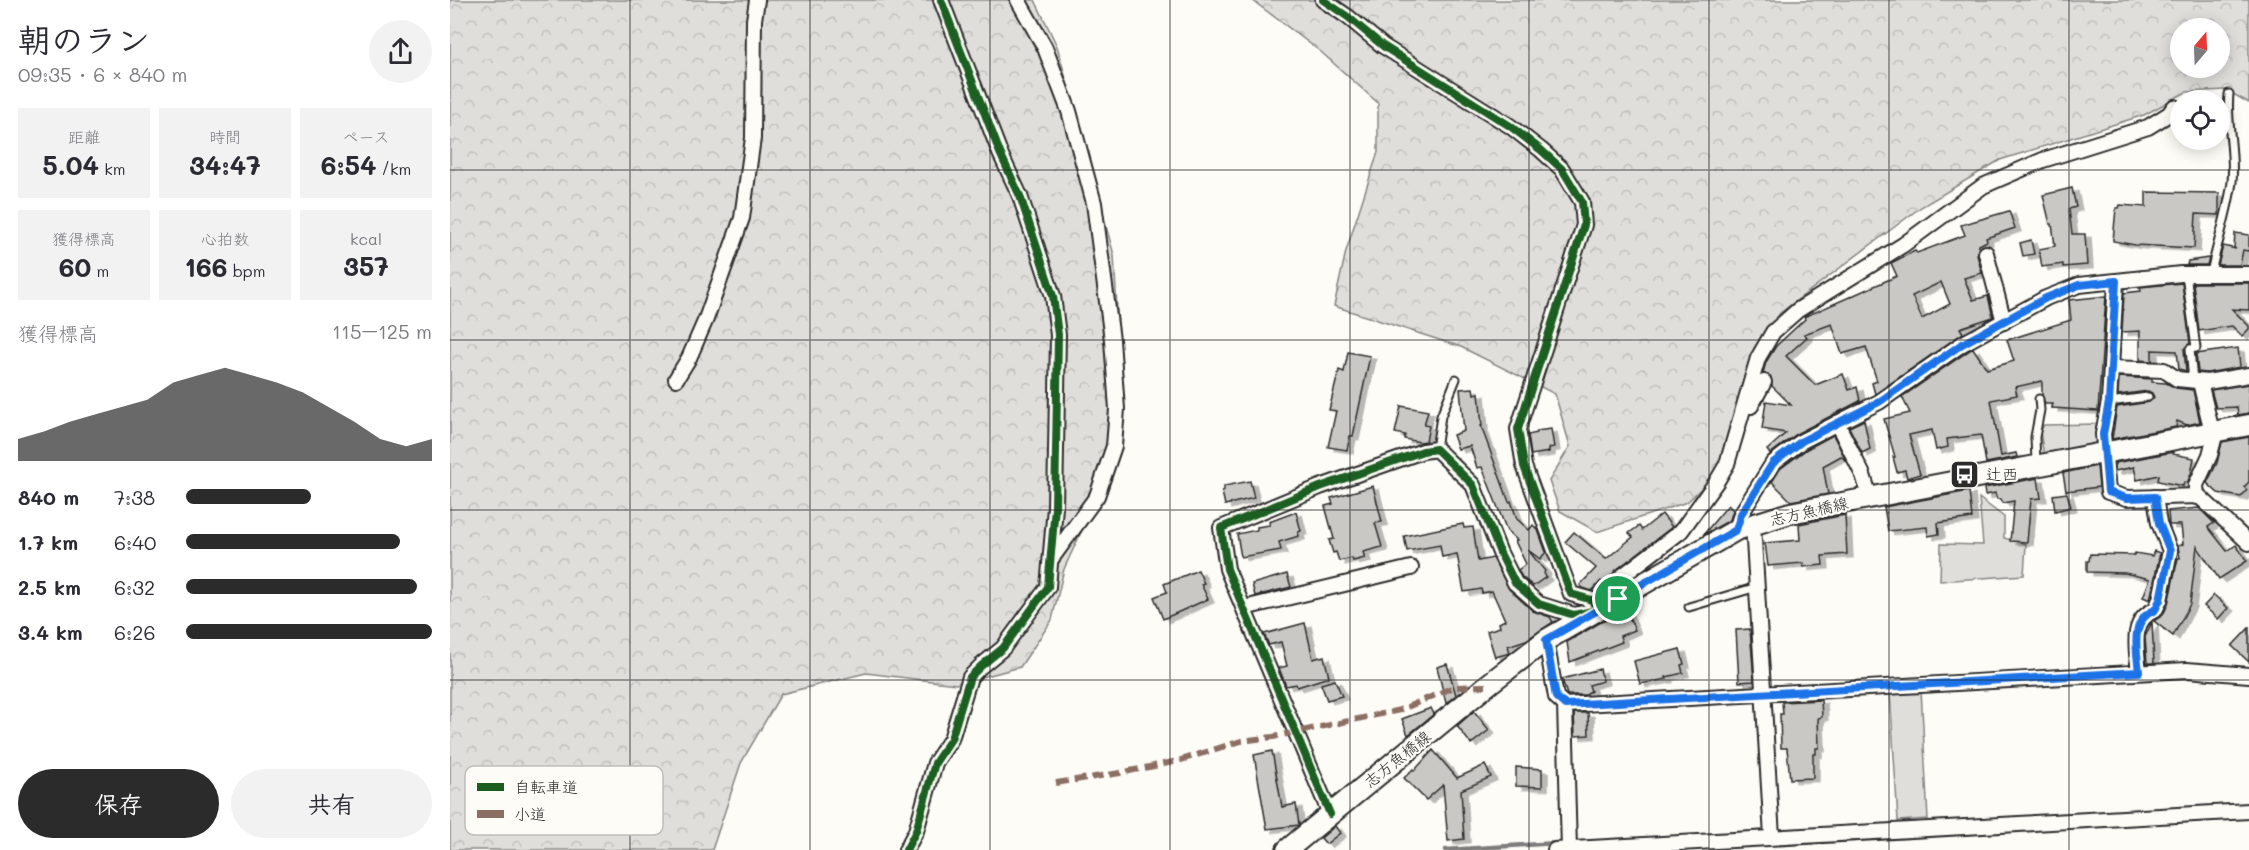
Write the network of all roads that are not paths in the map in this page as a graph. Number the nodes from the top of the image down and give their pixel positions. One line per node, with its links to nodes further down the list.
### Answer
1 (757, 0): 15 (street)
2 (940, 0): 34 (street)
3 (1018, 0): 34 (street)
4 (1323, 0): 40 (street)
5 (2170, 113): 22 (street)
6 (2230, 124): 8 (lane)
7 (1986, 253): 12 (street)
8 (2211, 273): 9 (street); 10 (street)
9 (2186, 274): 11 (street); 17 (lane)
10 (2249, 274)
11 (2116, 281): 12 (street); 13 (street)
12 (2004, 322): 23 (street)
13 (2111, 368): 17 (street); 21 (street)
14 (2249, 375): 17 (street)
15 (676, 379)
16 (1456, 379): 26 (lane)
17 (2197, 381): 25 (street)
18 (1764, 382): 22 (street)
19 (2148, 397): 21 (lane)
20 (2039, 399): 28 (lane)
21 (2109, 402): 27 (street)
22 (1740, 419): 37 (street)
23 (1838, 423): 30 (street); 32 (street)
24 (2249, 425): 25 (main road, 志方魚橋線)
25 (2214, 431): 27 (main road, 志方魚橋線); 29 (street)
26 (1436, 449): 39 (street); 40 (street)
27 (2103, 452): 28 (main road, 志方魚橋線); 31 (street)
28 (2036, 465): 30 (main road, 志方魚橋線)
29 (2197, 496): 31 (street); 33 (street)
30 (1870, 497): 32 (main road, 志方魚橋線)
31 (2155, 497): 42 (street)
32 (1744, 527): 36 (street); 37 (main road, 志方魚橋線)
33 (2249, 543)
34 (1051, 560): 50 (street)
35 (1411, 568): 39 (street)
36 (1757, 587): 38 (lane); 44 (street)
37 (1618, 599): 40 (main road, 志方魚橋線)
38 (1689, 607)
39 (1244, 609): 47 (street)
40 (1597, 610): 41 (main road, 志方魚橋線)
41 (1546, 640): 45 (street); 47 (main road, 志方魚橋線)
42 (2139, 672): 43 (street); 44 (street)
43 (2249, 675)
44 (1764, 694): 45 (street); 48 (street)
45 (1565, 705): 49 (street)
46 (2249, 811): 48 (street)
47 (1330, 814): 51 (main road, 志方魚橋線)
48 (1772, 837): 49 (street)
49 (1569, 849): 52 (street)
50 (906, 850)
51 (1287, 850)
52 (1555, 850)

